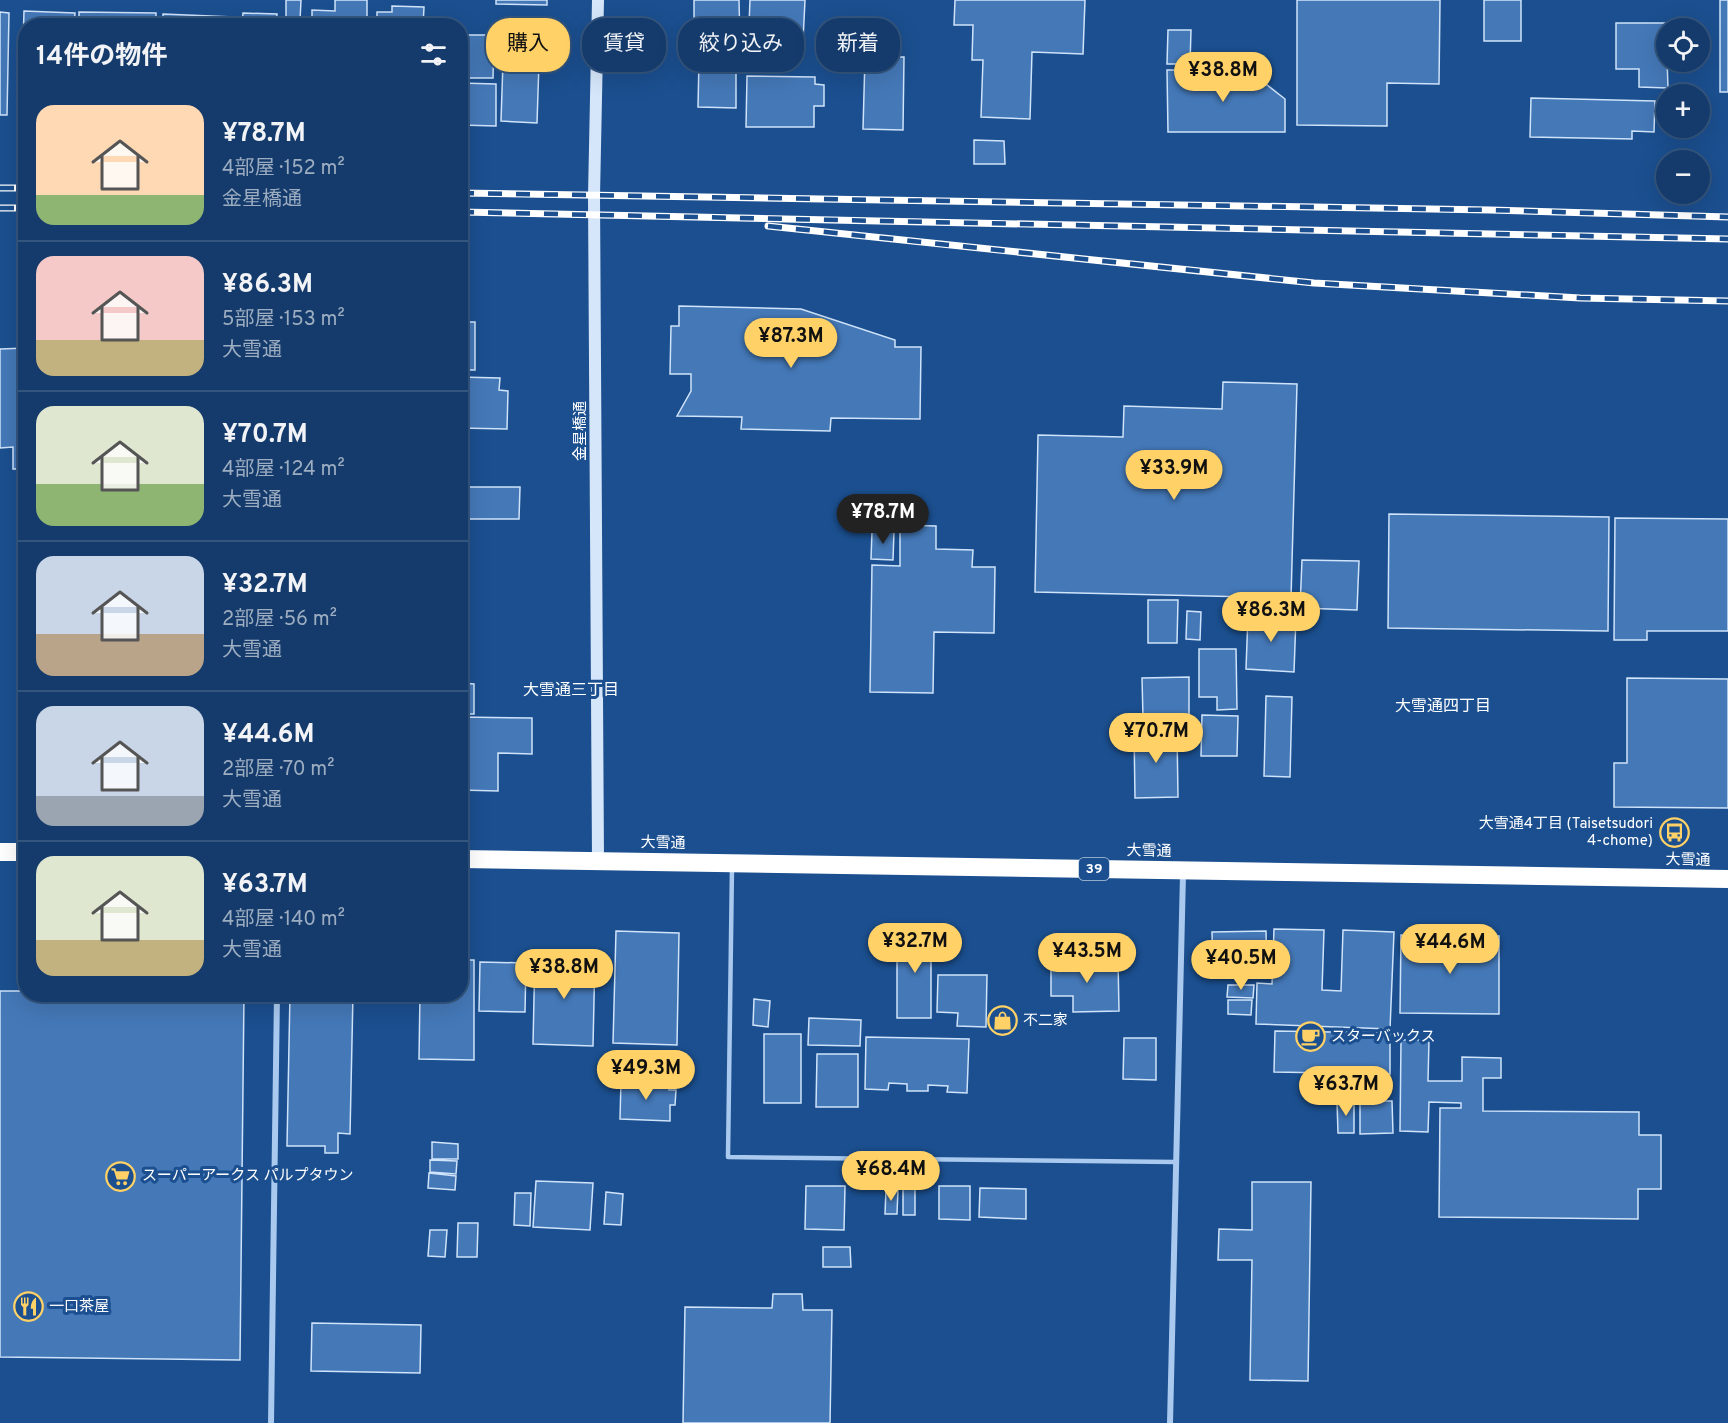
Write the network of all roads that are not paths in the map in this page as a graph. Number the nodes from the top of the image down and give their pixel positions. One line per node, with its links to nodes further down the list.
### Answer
1 (598, 0): 5 (street, 金星橋通)
2 (0, 852): 3 (highway)
3 (18, 852)
4 (468, 859): 5 (highway, 大雪通 / 39)
5 (598, 861): 6 (highway, 大雪通 / 39)
6 (732, 863): 7 (highway, 大雪通 / 39); 10 (lane)
7 (1183, 870): 8 (highway, 大雪通 / 39); 10 (street)
8 (1728, 879)
9 (277, 1002): 11 (street)
10 (1176, 1162): 12 (street)
11 (271, 1423)
12 (1170, 1423)

